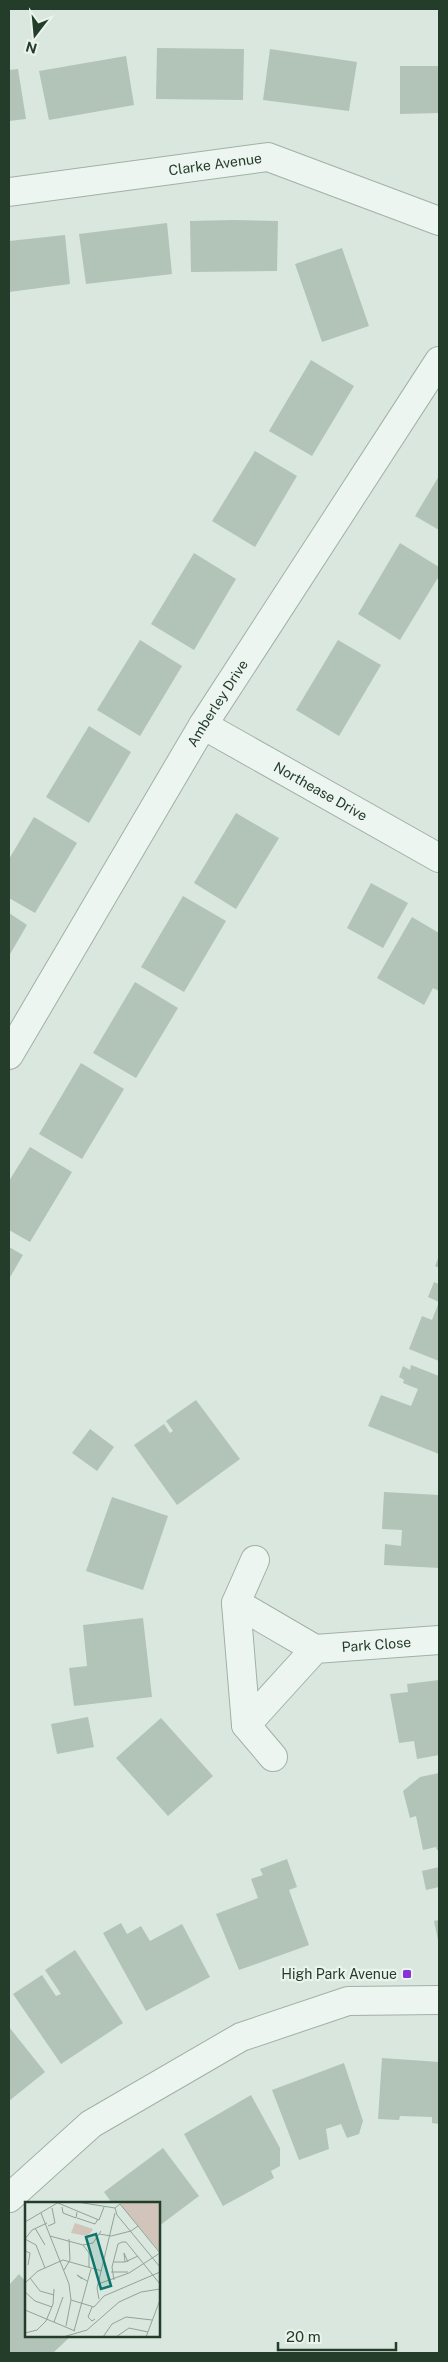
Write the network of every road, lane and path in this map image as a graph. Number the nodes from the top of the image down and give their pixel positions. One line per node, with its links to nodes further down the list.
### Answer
1 (9, 192): 2 (street, Clarke Avenue)
2 (439, 221)
3 (439, 361): 4 (street, Amberley Drive)
4 (203, 725): 5 (street, Northease Drive); 6 (street, Amberley Drive)
5 (439, 858)
6 (9, 1055)
7 (255, 1560): 8 (street)
8 (236, 1603): 10 (street); 11 (street)
9 (439, 1640): 10 (street, Park Close)
10 (315, 1649): 11 (street)
11 (246, 1725): 12 (street)
12 (273, 1757)
13 (439, 2000): 14 (street)
14 (9, 2198)

